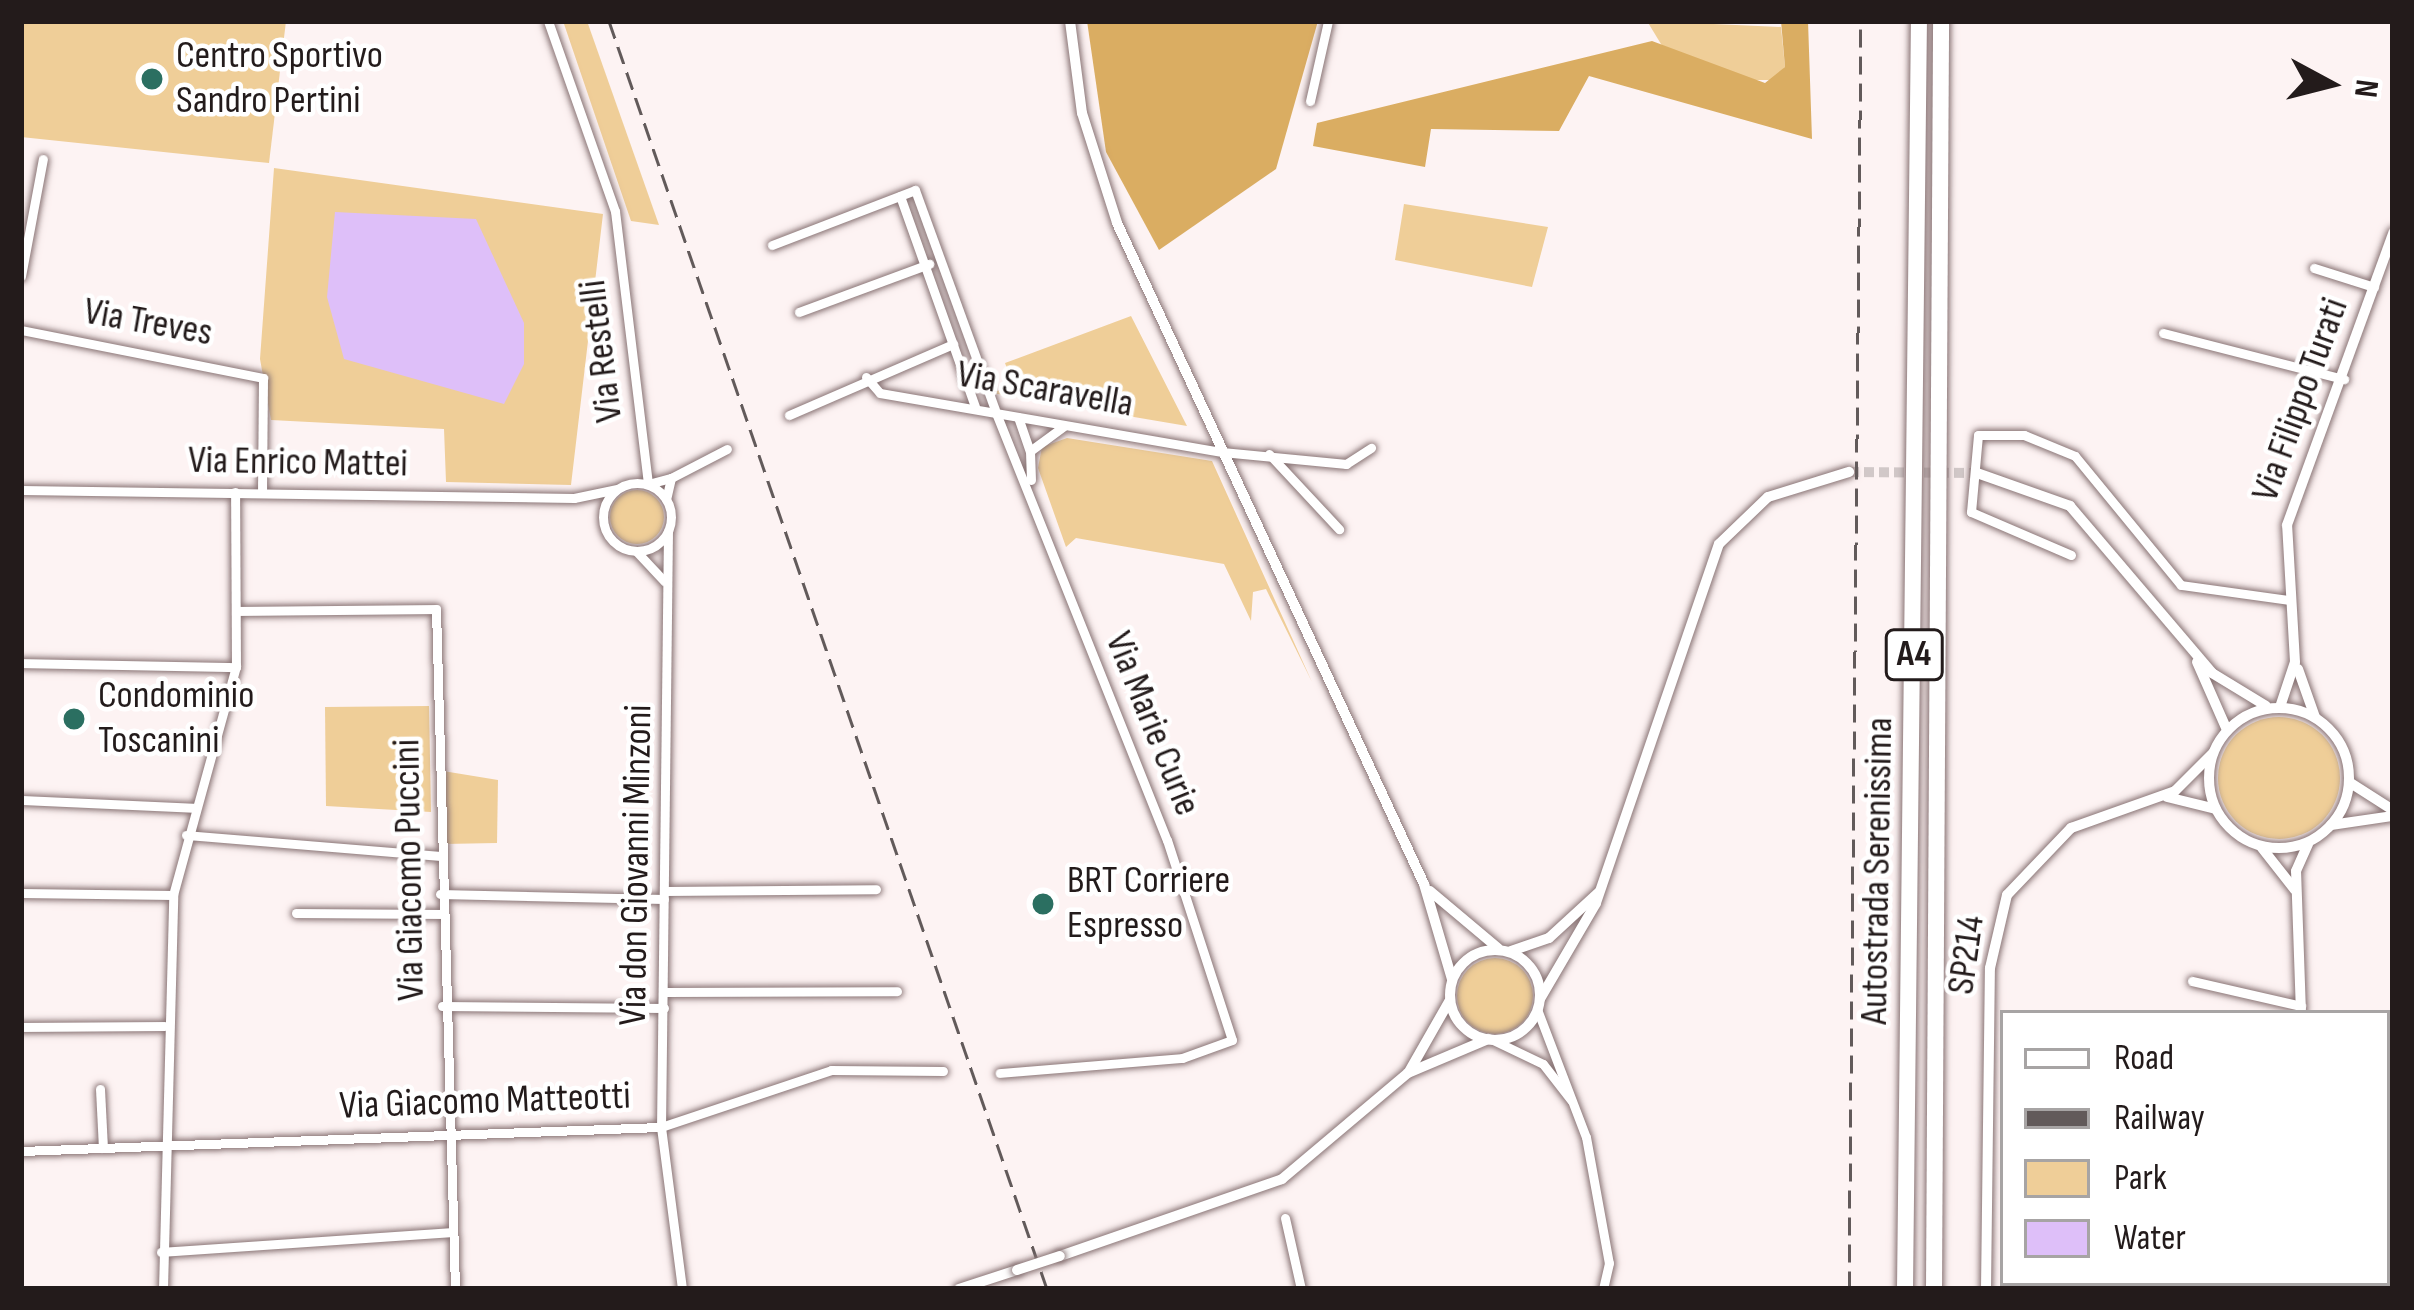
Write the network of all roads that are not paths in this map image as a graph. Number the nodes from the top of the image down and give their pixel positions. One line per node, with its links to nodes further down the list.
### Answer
1 (548, 21): 36 (street, Via Restelli)
2 (1070, 21): 31 (street)
3 (1328, 21): 6 (street)
4 (1919, 21): 113 (highway, Autostrada Serenissima / A4)
5 (1941, 21): 114 (highway, Autostrada Serenissima / A4)
6 (1310, 101)
7 (43, 159): 14 (street)
8 (900, 196): 10 (street); 11 (street, Via Marie Curie); 12 (street)
9 (2393, 233): 15 (street, Via Filippo Turati)
10 (772, 245)
11 (940, 260): 12 (street); 19 (street, Via Marie Curie)
12 (924, 266): 16 (street); 20 (street)
13 (2314, 268): 15 (street)
14 (21, 276)
15 (2374, 287): 22 (street, Via Filippo Turati)
16 (799, 312)
17 (21, 330): 41 (street, Via Treves)
18 (2163, 333): 22 (street)
19 (970, 343): 20 (street); 24 (street, Via Marie Curie)
20 (954, 347): 21 (street); 23 (street)
21 (866, 377): 23 (street, Via Scaravella); 25 (street)
22 (2344, 379): 49 (street, Via Filippo Turati)
23 (975, 406): 24 (street, Via Scaravella)
24 (995, 412): 26 (street, Via Scaravella); 39 (street, Via Marie Curie)
25 (789, 416)
26 (1018, 417): 27 (street, Via Scaravella); 30 (street)
27 (1065, 426): 30 (street); 31 (street, Via Scaravella)
28 (727, 448): 35 (street)
29 (1371, 448): 32 (street, Via Scaravella)
30 (1030, 451): 39 (street)
31 (1222, 452): 32 (street, Via Scaravella); 71 (street)
32 (1268, 452): 45 (street)
33 (1849, 472): 73 (street)
34 (1977, 473): 52 (street)
35 (671, 478): 36 (street); 43 (street)
36 (648, 484): 37 (street); 43 (street)
37 (617, 489): 42 (street, Via Enrico Mattei); 44 (street)
38 (21, 490): 40 (street, Via Enrico Mattei)
39 (1034, 491): 95 (street, Via Marie Curie)
40 (236, 492): 41 (street, Via Enrico Mattei); 51 (street)
41 (262, 492): 42 (street, Via Enrico Mattei)
42 (574, 498): 44 (street)
43 (666, 499): 46 (street)
44 (603, 522): 47 (street)
45 (1340, 529)
46 (668, 531): 47 (street); 50 (street, Via don Giovanni Minzoni)
47 (632, 550): 50 (street)
48 (2071, 555): 49 (street)
49 (2289, 600): 53 (street, Via Filippo Turati)
50 (668, 604): 78 (street, Via don Giovanni Minzoni)
51 (238, 611): 55 (street); 70 (street, Via Giacomo Puccini)
52 (2189, 649): 56 (street); 58 (street)
53 (2295, 662): 56 (street, Via Filippo Turati); 57 (street, Via Filippo Turati)
54 (21, 663): 55 (street)
55 (236, 667): 63 (street)
56 (2274, 707): 57 (street); 58 (street)
57 (2315, 717): 60 (street)
58 (2227, 730): 59 (street)
59 (2213, 753): 61 (street, SP214); 64 (street)
60 (2349, 782): 65 (street); 66 (street)
61 (2157, 798): 64 (street, SP214); 115 (street, SP214 / SP214)
62 (21, 800): 63 (street)
63 (194, 808): 67 (street)
64 (2216, 809): 69 (street)
65 (2393, 813): 66 (street)
66 (2331, 825): 68 (street)
67 (186, 836): 70 (street); 77 (street)
68 (2310, 841): 69 (street); 76 (street)
69 (2260, 846): 76 (street)
70 (440, 856): 75 (street, Via Giacomo Puccini)
71 (1424, 884): 81 (street); 82 (street)
72 (876, 890): 78 (street)
73 (1600, 891): 81 (street); 87 (street)
74 (21, 893): 77 (street)
75 (440, 894): 78 (street); 80 (street, Via Giacomo Puccini)
76 (2297, 894): 90 (street)
77 (173, 895): 91 (street)
78 (664, 895): 85 (street, Via don Giovanni Minzoni)
79 (296, 913): 80 (street)
80 (441, 914): 88 (street, Via Giacomo Puccini)
81 (1505, 951): 82 (street); 87 (street)
82 (1453, 979): 86 (street)
83 (2192, 981): 90 (street)
84 (897, 991): 85 (street)
85 (665, 992): 89 (street, Via don Giovanni Minzoni)
86 (1450, 1000): 93 (street); 96 (street)
87 (1539, 1004): 93 (street); 98 (street)
88 (442, 1006): 89 (street); 100 (street, Via Giacomo Puccini)
89 (664, 1008): 99 (street, Via don Giovanni Minzoni)
90 (2301, 1010)
91 (164, 1026): 92 (street); 101 (street)
92 (21, 1027)
93 (1490, 1040): 96 (street); 98 (street)
94 (943, 1071): 99 (street, Via Giacomo Matteotti)
95 (1000, 1073)
96 (1408, 1073): 110 (street, bridge)
97 (100, 1089): 102 (street)
98 (1579, 1115): 112 (street)
99 (661, 1127): 100 (street, Via Giacomo Matteotti); 109 (street, Via don Giovanni Minzoni)
100 (443, 1131): 101 (street, Via Giacomo Matteotti); 105 (street, Via Giacomo Puccini)
101 (160, 1146): 102 (street, Via Giacomo Matteotti); 106 (street)
102 (103, 1148): 103 (street, Via Giacomo Matteotti)
103 (21, 1151)
104 (1285, 1218): 111 (street)
105 (452, 1232): 106 (street); 108 (street, Via Giacomo Puccini)
106 (161, 1252): 107 (street)
107 (163, 1289)
108 (455, 1289)
109 (682, 1289)
110 (959, 1289)
111 (1301, 1289)
112 (1603, 1289)
113 (1905, 1289)
114 (1934, 1289)
115 (1986, 1289)

